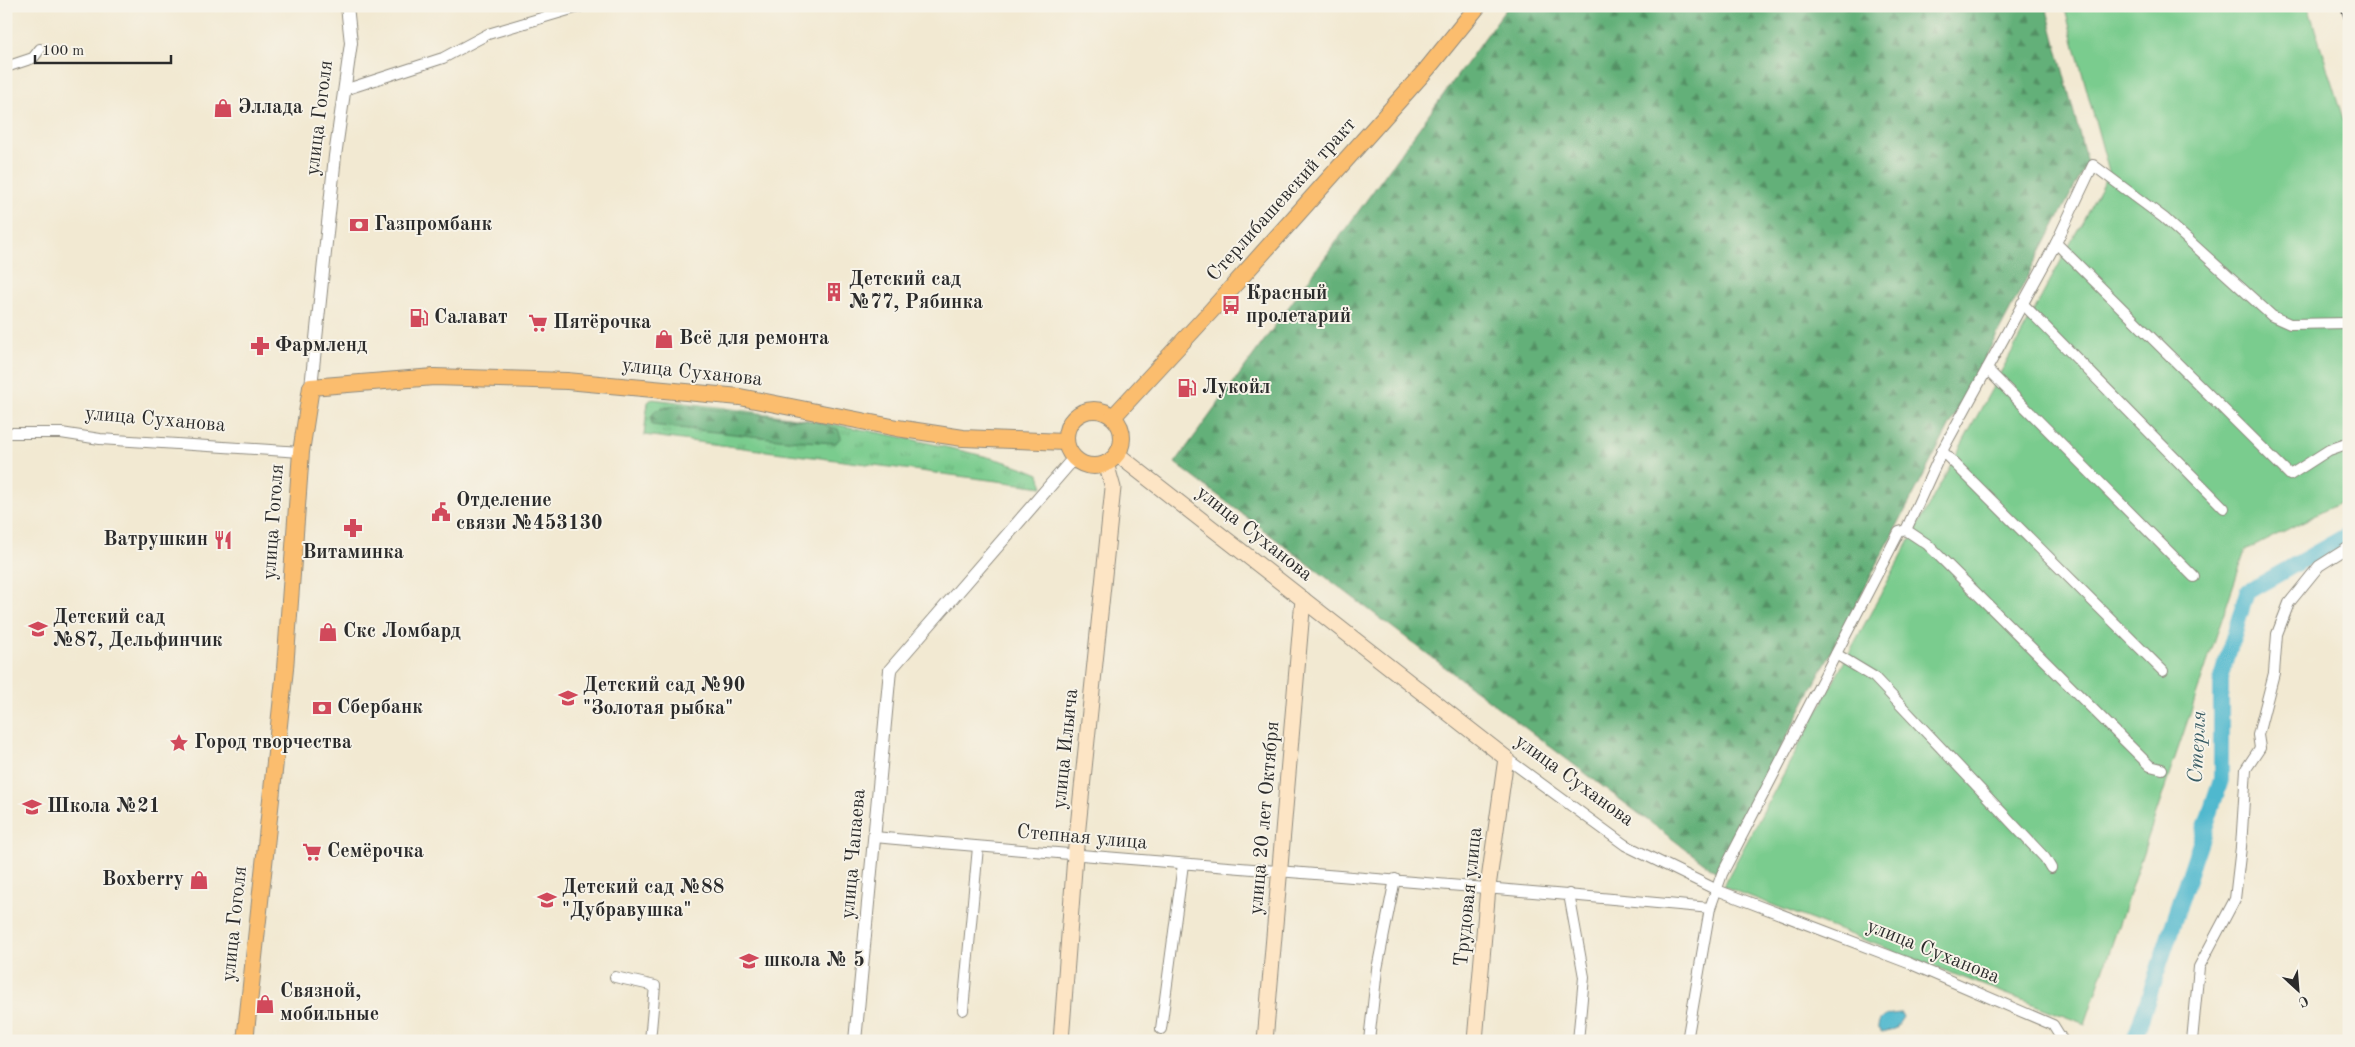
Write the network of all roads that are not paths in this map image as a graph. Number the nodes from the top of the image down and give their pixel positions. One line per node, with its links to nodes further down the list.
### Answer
1 (348, 6): 6 (street, улица Гоголя)
2 (582, 6): 6 (street)
3 (1476, 7): 12 (main road, Стерлибашевский тракт)
4 (40, 49): 5 (street)
5 (6, 67)
6 (344, 90): 11 (street, улица Гоголя)
7 (2056, 243): 8 (street); 9 (street); 15 (street)
8 (2022, 303): 10 (street); 20 (street)
9 (2349, 323)
10 (1987, 369): 16 (street); 23 (street)
11 (311, 387): 14 (main road, улица Суханова); 17 (main road, улица Гоголя)
12 (1113, 417): 14 (main road); 19 (main road)
13 (6, 433): 17 (street, улица Суханова)
14 (1065, 442): 18 (main road)
15 (2349, 444)
16 (1942, 451): 21 (street); 26 (street)
17 (301, 452): 43 (main road, улица Гоголя)
18 (1074, 458): 19 (main road); 29 (street, улица Чапаева)
19 (1111, 459): 24 (main road, улица Суханова); 31 (main road, улица Ильича)
20 (2224, 508)
21 (1906, 530): 25 (street); 28 (street)
22 (2349, 547): 53 (street)
23 (2194, 577)
24 (1303, 599): 27 (main road, улица Суханова); 34 (main road, улица 20 лет Октября)
25 (1836, 654): 33 (street); 37 (street)
26 (2163, 671)
27 (1506, 758): 36 (main road, Трудовая улица); 37 (street, улица Суханова)
28 (2162, 769)
29 (875, 837): 30 (street, Степная улица); 45 (street, улица Чапаева)
30 (978, 847): 31 (street, Степная улица); 41 (street)
31 (1076, 856): 32 (street, Степная улица); 46 (main road, улица Ильича)
32 (1183, 864): 34 (street, Степная улица); 42 (street)
33 (2051, 868)
34 (1281, 871): 35 (street, Степная улица); 47 (main road, улица 20 лет Октября)
35 (1395, 879): 36 (street, Степная улица); 48 (street)
36 (1488, 887): 38 (street, Степная улица); 49 (main road, Трудовая улица)
37 (1717, 890): 39 (street); 52 (street, улица Суханова)
38 (1569, 894): 39 (street, Степная улица); 50 (street)
39 (1710, 908): 51 (street)
40 (615, 977): 44 (street)
41 (963, 1010)
42 (1161, 1029)
43 (245, 1041)
44 (650, 1041)
45 (855, 1041)
46 (1061, 1041)
47 (1265, 1041)
48 (1369, 1041)
49 (1475, 1041)
50 (1578, 1041)
51 (1687, 1041)
52 (2064, 1041)
53 (2192, 1041)

